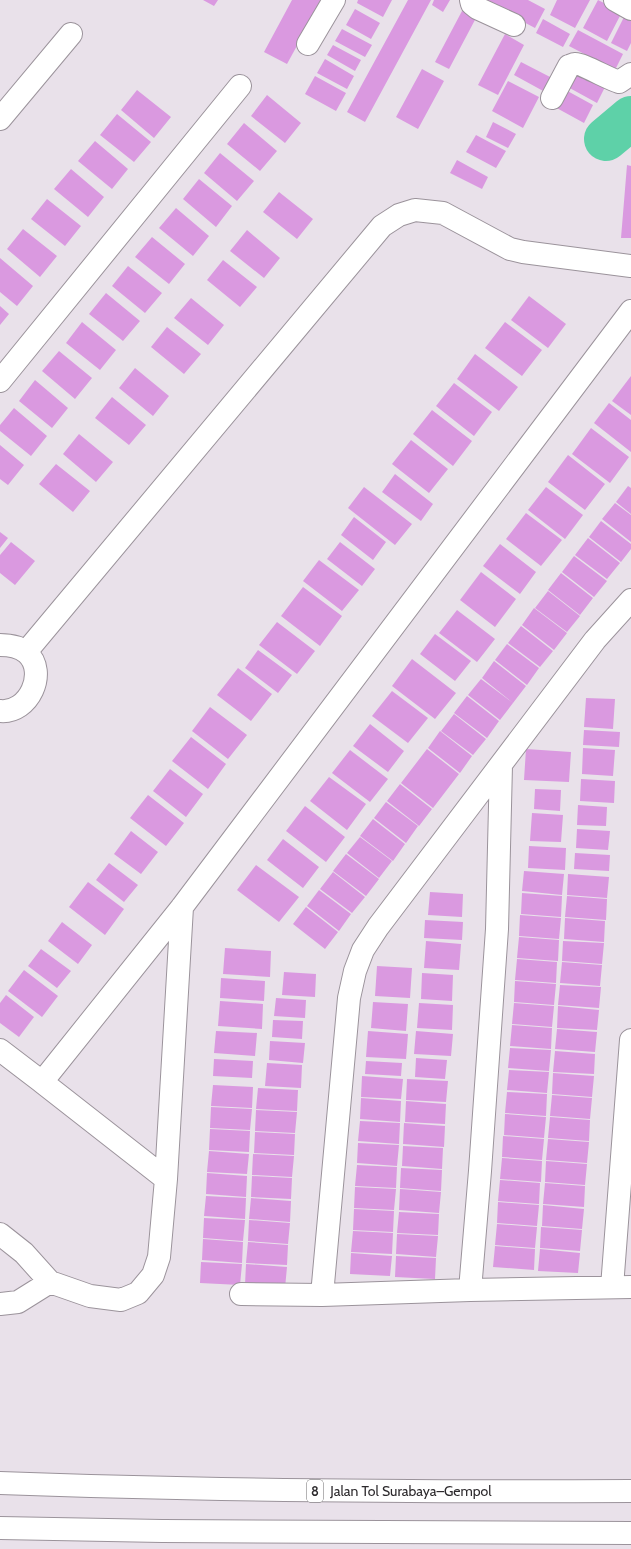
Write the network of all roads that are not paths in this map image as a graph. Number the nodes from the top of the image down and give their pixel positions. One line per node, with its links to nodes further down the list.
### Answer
1 (334, 0): 7 (main road)
2 (471, 0): 5 (main road)
3 (615, 0): 4 (main road)
4 (631, 9)
5 (514, 25)
6 (71, 34): 11 (main road)
7 (308, 44)
8 (631, 74): 10 (main road)
9 (240, 86): 14 (main road)
10 (552, 98)
11 (0, 119)
12 (631, 266): 17 (main road)
13 (631, 311): 20 (main road)
14 (0, 381)
15 (631, 600): 19 (main road)
16 (0, 645): 17 (main road)
17 (26, 652): 18 (main road)
18 (0, 710)
19 (501, 765): 28 (main road); 30 (main road)
20 (182, 907): 23 (main road); 24 (main road)
21 (631, 1040): 27 (main road)
22 (0, 1050): 23 (main road)
23 (42, 1082): 24 (main road)
24 (166, 1179): 26 (main road)
25 (0, 1234): 26 (main road)
26 (50, 1282): 31 (main road)
27 (621, 1287): 28 (main road)
28 (470, 1290): 30 (main road)
29 (241, 1294): 30 (main road)
30 (322, 1295)
31 (0, 1304)
32 (0, 1483): 33 (main road, Jalan Tol Surabaya–Gempol / 8)
33 (631, 1491)
34 (0, 1528): 35 (main road)
35 (631, 1533)

